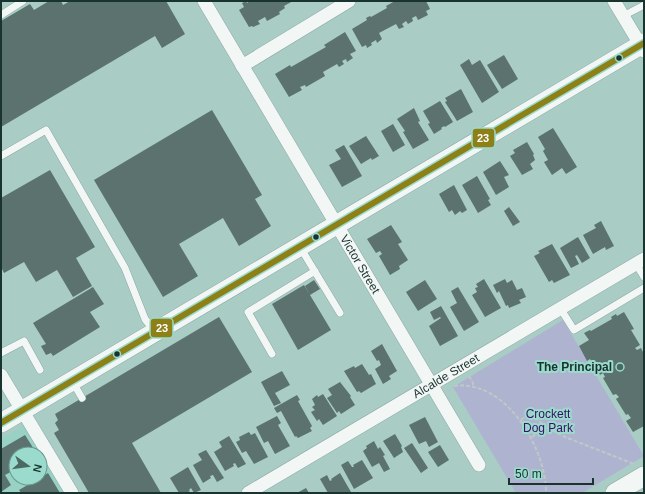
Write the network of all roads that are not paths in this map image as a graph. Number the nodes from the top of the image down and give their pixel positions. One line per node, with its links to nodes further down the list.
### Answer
1 (23, 1): 6 (lane)
2 (204, 1): 9 (street, Victor Street)
3 (349, 1): 9 (street)
4 (614, 1): 7 (street)
5 (644, 5): 7 (lane)
6 (1, 15)
7 (624, 16): 8 (street)
8 (643, 46): 11 (main road)
9 (242, 66): 11 (street, Victor Street)
10 (1, 156): 19 (lane)
11 (336, 225): 12 (main road); 25 (street, Victor Street)
12 (300, 246): 14 (lane); 19 (main road)
13 (640, 261): 15 (lane); 17 (street, Alcalde Street)
14 (315, 271): 18 (lane); 21 (lane)
15 (644, 277)
16 (644, 288): 17 (lane)
17 (560, 308): 25 (street, Alcalde Street)
18 (340, 313)
19 (155, 332): 24 (main road)
20 (1, 354): 22 (lane)
21 (272, 354)
22 (40, 370)
23 (1, 375): 27 (street)
24 (72, 381): 26 (lane); 27 (main road)
25 (432, 384): 29 (street, Victor Street); 32 (street, Alcalde Street)
26 (82, 398)
27 (23, 410): 28 (main road); 31 (street)
28 (1, 423)
29 (479, 465)
30 (640, 470): 33 (main road)
31 (72, 493)
32 (248, 493)
33 (614, 493)

